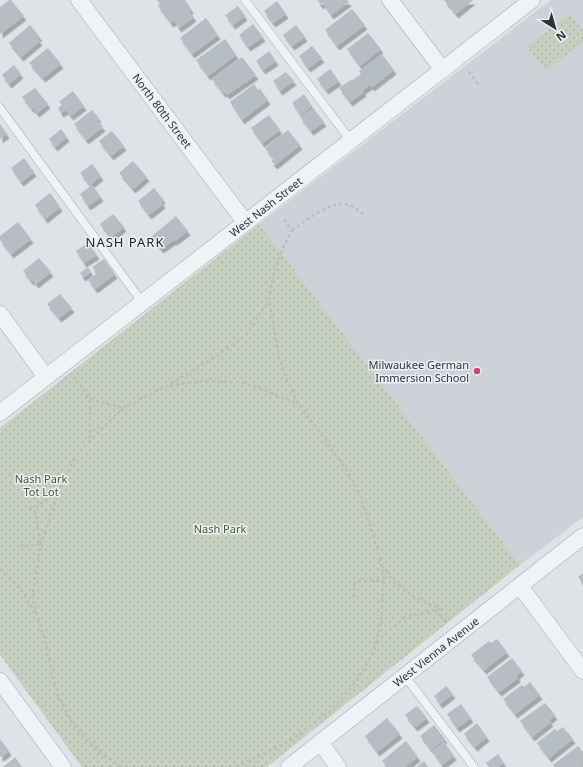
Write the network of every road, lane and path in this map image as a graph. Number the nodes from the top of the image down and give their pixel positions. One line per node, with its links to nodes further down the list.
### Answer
1 (79, 0): 12 (street, North 80th Street)
2 (245, 0): 9 (lane)
3 (390, 0): 5 (street)
4 (532, 0): 5 (street, West Nash Street)
5 (443, 70): 9 (street, West Nash Street)
6 (469, 72): 7 (path)
7 (478, 84)
8 (0, 108): 15 (lane)
9 (351, 141): 12 (street, West Nash Street)
10 (365, 215): 13 (path)
11 (283, 218): 13 (path)
12 (245, 222): 15 (street, West Nash Street)
13 (292, 231): 14 (path)
14 (269, 300): 19 (path); 21 (path)
15 (142, 302): 17 (street, West Nash Street)
16 (0, 314): 17 (street)
17 (46, 377): 23 (street, West Nash Street)
18 (76, 380): 20 (path)
19 (169, 385): 21 (path); 22 (path)
20 (90, 399): 22 (path); 24 (path)
21 (298, 404): 32 (path)
22 (124, 408): 24 (path)
23 (0, 413)
24 (90, 440): 26 (path)
25 (54, 488): 26 (path)
26 (59, 490): 28 (path); 31 (path)
27 (30, 507): 28 (path)
28 (34, 509): 31 (path)
29 (583, 536): 35 (street, West Vienna Avenue)
30 (22, 544): 31 (path)
31 (40, 544): 37 (path)
32 (380, 563): 34 (path); 38 (path)
33 (0, 569): 37 (path)
34 (384, 581): 36 (path); 38 (path)
35 (520, 586): 39 (street); 40 (street, West Vienna Avenue)
36 (354, 597)
37 (37, 617): 44 (path)
38 (376, 642): 45 (path)
39 (583, 670)
40 (405, 676): 42 (street, West Vienna Avenue); 48 (lane)
41 (0, 681): 43 (street)
42 (320, 742): 46 (street, West Vienna Avenue); 47 (street)
43 (63, 767)
44 (120, 767)
45 (236, 767)
46 (289, 767)
47 (338, 767)
48 (474, 767)

